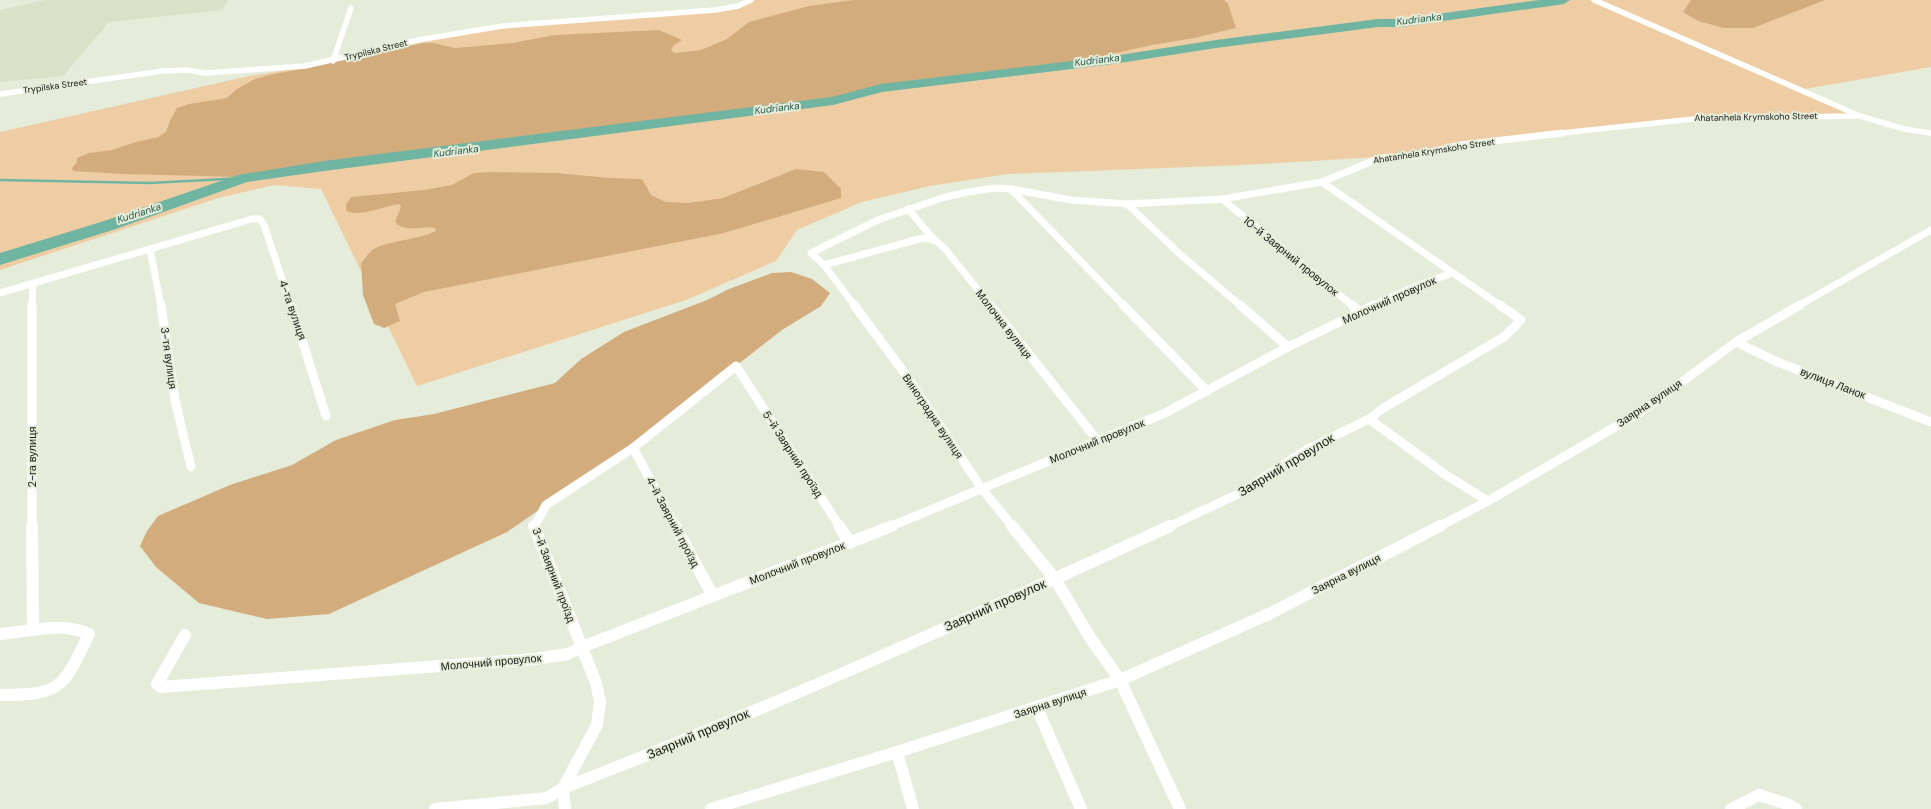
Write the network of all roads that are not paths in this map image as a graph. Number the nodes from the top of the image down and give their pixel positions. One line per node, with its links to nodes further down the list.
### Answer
1 (751, 0): 4 (street, Trypilska Street)
2 (1594, 0): 6 (street)
3 (351, 8): 4 (street)
4 (333, 61): 5 (street, Trypilska Street)
5 (0, 94)
6 (1860, 116): 7 (street); 8 (street, Ahatanhela Krymskoho Street)
7 (1931, 133)
8 (1322, 182): 10 (street, Ahatanhela Krymskoho Street); 18 (street)
9 (1011, 189): 11 (street, Ahatanhela Krymskoho Street); 12 (street, Ahatanhela Krymskoho Street); 24 (street)
10 (1222, 199): 11 (street, Ahatanhela Krymskoho Street); 21 (street, 10-й Заярний провулок)
11 (1127, 204): 23 (street)
12 (908, 209): 14 (street, Молочна вулиця); 16 (street, Ahatanhela Krymskoho Street)
13 (1931, 230): 22 (street, Заярна вулиця)
14 (936, 241): 17 (street); 28 (street, Молочна вулиця)
15 (150, 249): 19 (street); 25 (street, 4-та вулиця); 30 (street, 3-тя вулиця)
16 (811, 253): 17 (street, Виноградна вулиця)
17 (824, 265): 31 (street, Виноградна вулиця)
18 (1452, 273): 21 (street, Молочний провулок); 26 (street, Заярний провулок)
19 (33, 284): 20 (street); 36 (street, 2-га вулиця)
20 (0, 293)
21 (1360, 312): 23 (street, Молочний провулок)
22 (1736, 342): 27 (street, вулиця Ланок); 32 (street, Заярна вулиця)
23 (1288, 348): 24 (street, Молочний провулок)
24 (1207, 391): 28 (street, Молочний провулок)
25 (326, 416)
26 (1369, 419): 32 (street); 34 (street, Заярний провулок)
27 (1931, 422)
28 (1098, 441): 31 (street, Молочний провулок)
29 (633, 448): 33 (street, 5-й Заярний проїзд); 35 (street, 4-й Заярний проїзд); 39 (street, 3-й Заярний проїзд)
30 (191, 467)
31 (982, 489): 33 (street, Молочний провулок); 34 (street, Виноградна вулиця)
32 (1488, 501): 40 (street, Заярна вулиця)
33 (850, 543): 35 (street, Молочний провулок)
34 (1055, 578): 40 (street, Виноградна вулиця); 44 (street, Заярний провулок)
35 (713, 596): 39 (street, Молочний провулок)
36 (33, 630): 37 (street); 41 (street)
37 (0, 634)
38 (185, 635): 39 (street, Молочний провулок)
39 (582, 647): 44 (street)
40 (1120, 680): 42 (street, Заярна вулиця); 50 (street, Виноградна вулиця)
41 (0, 695)
42 (1037, 708): 43 (street, Заярна вулиця); 49 (street)
43 (897, 752): 47 (street, Заярна вулиця); 48 (street)
44 (563, 788): 45 (street, Заярний провулок); 46 (street)
45 (435, 809)
46 (565, 809)
47 (711, 809)
48 (913, 809)
49 (1081, 809)
50 (1180, 809)
51 (1731, 809): 52 (street)
52 (1796, 809)

